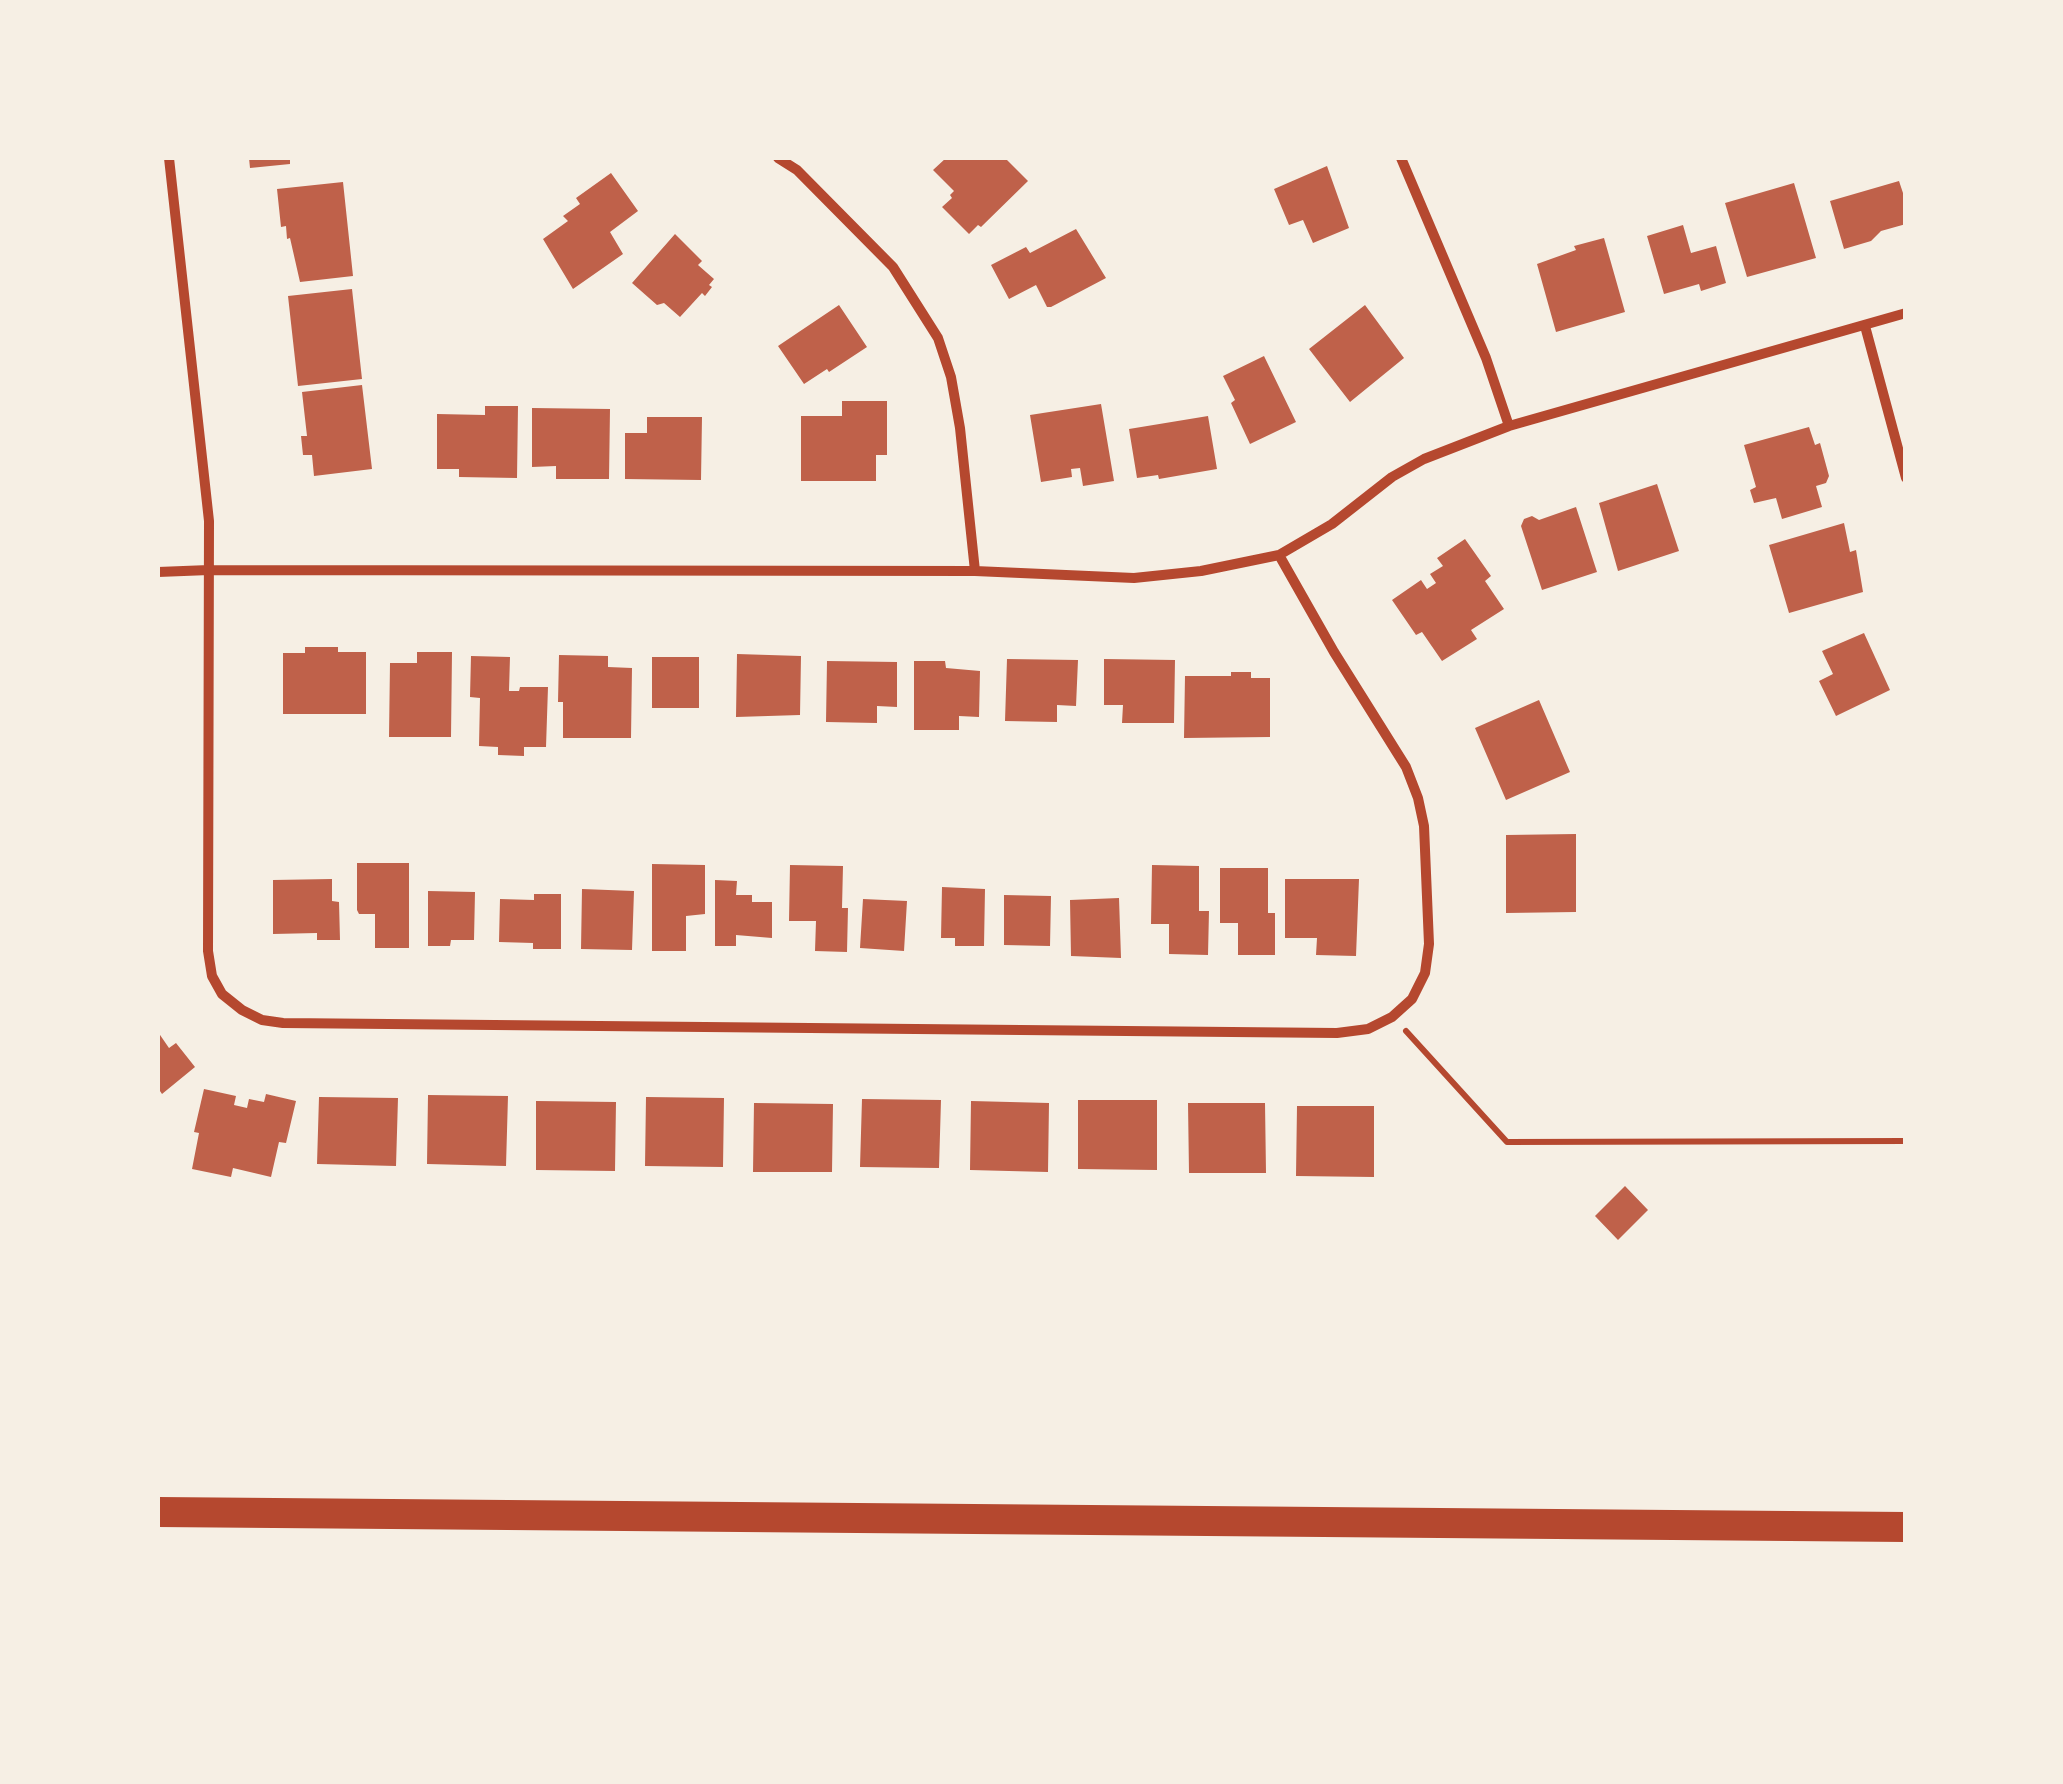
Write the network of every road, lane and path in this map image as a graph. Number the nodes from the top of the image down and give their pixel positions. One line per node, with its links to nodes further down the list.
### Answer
1 (169, 158): 9 (street)
2 (778, 158): 10 (street)
3 (1402, 158): 6 (street)
4 (1906, 314): 5 (street)
5 (1865, 326): 6 (street); 7 (street)
6 (1509, 426): 8 (street)
7 (1906, 478)
8 (1279, 555): 10 (street); 12 (street)
9 (209, 570): 10 (street); 11 (street); 12 (street)
10 (976, 571)
11 (158, 572)
12 (1392, 1017): 13 (path)
13 (1906, 1141)
14 (158, 1512): 15 (highway)
15 (1906, 1527)

